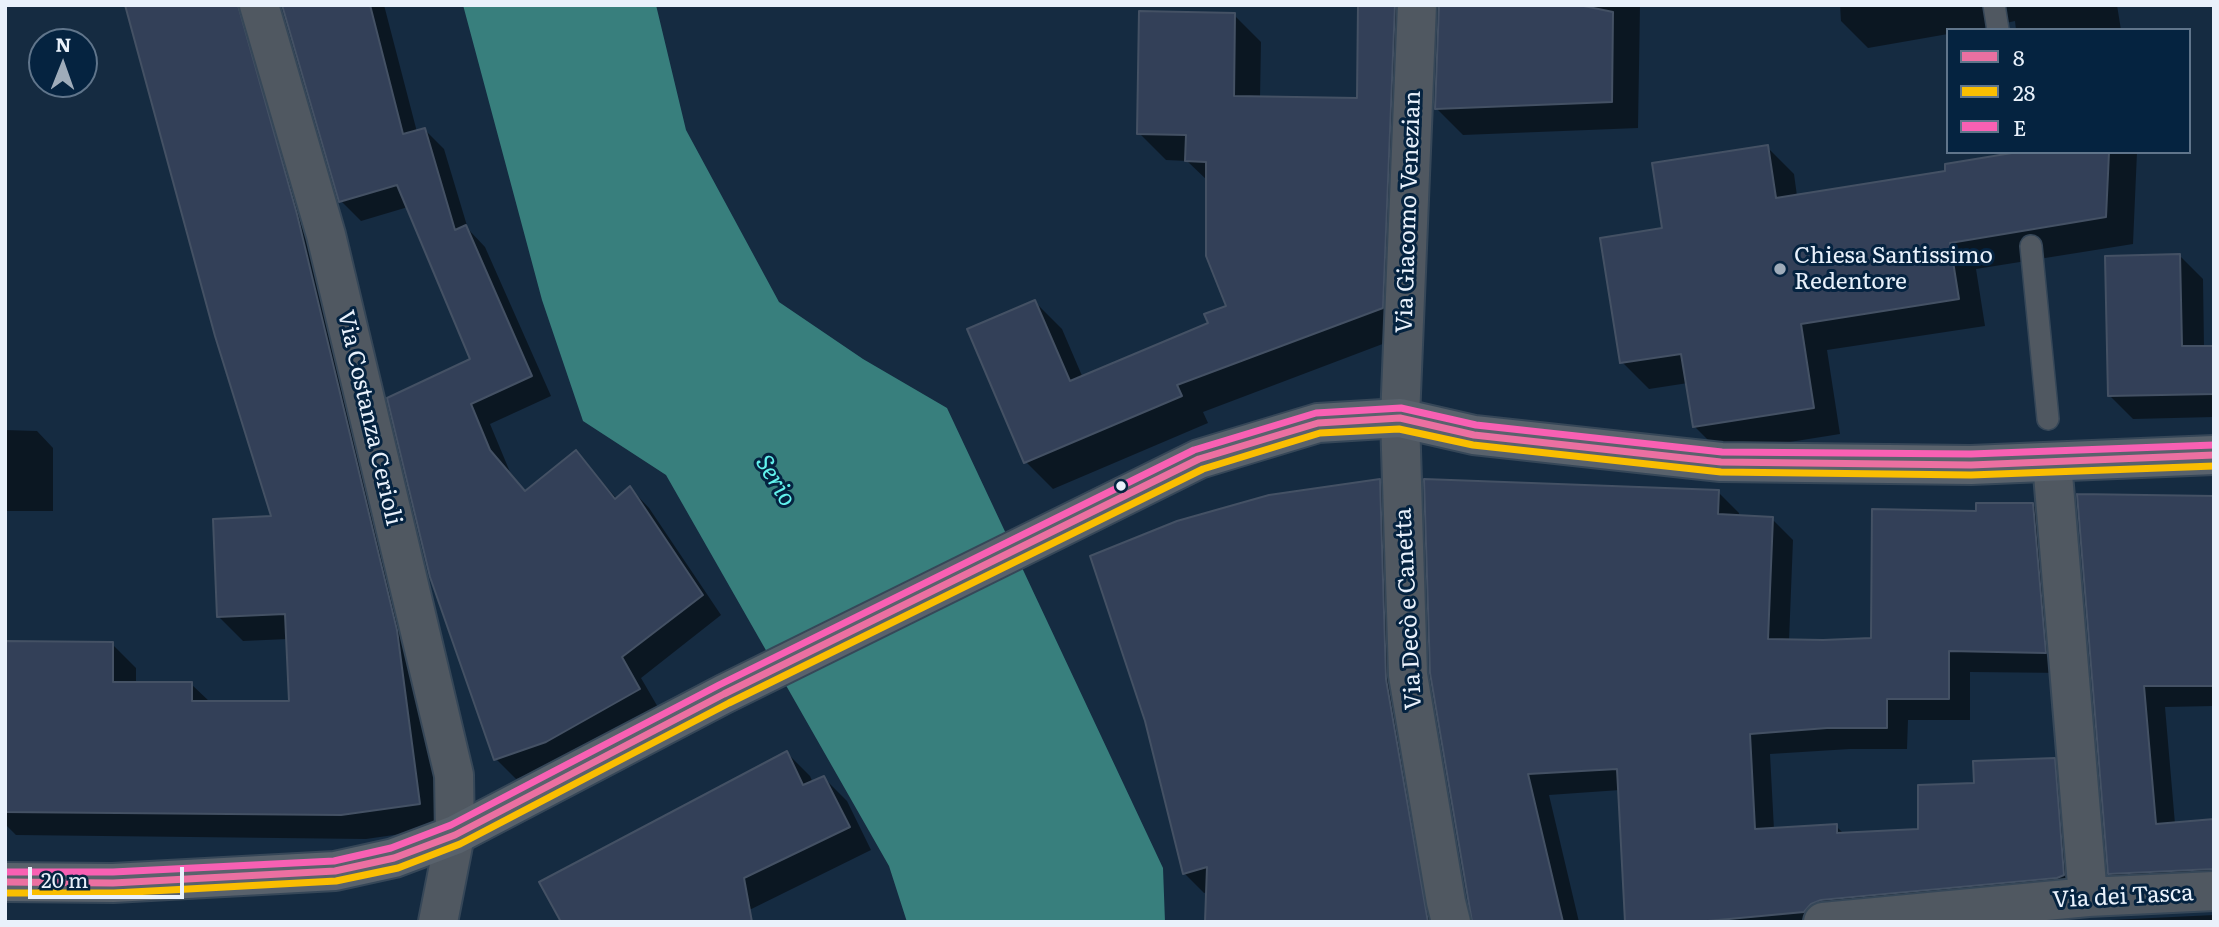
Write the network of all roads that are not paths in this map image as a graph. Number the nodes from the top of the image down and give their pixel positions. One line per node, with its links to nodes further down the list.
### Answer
1 (260, 5): 10 (street, Via Costanza Cerioli)
2 (1417, 5): 6 (street, Via Giacomo Venezian)
3 (1994, 5): 4 (lane)
4 (1998, 28)
5 (2031, 246): 7 (lane)
6 (1400, 418): 9 (main road); 10 (main road); 15 (street, Via Decò e Canetta)
7 (2048, 419)
8 (2214, 455): 9 (main road)
9 (2052, 462): 13 (street)
10 (454, 835): 11 (main road); 14 (street, Via Costanza Cerioli)
11 (5, 882)
12 (2214, 891): 13 (street, Via dei Tasca)
13 (2088, 897): 16 (street, Via dei Tasca)
14 (438, 922)
15 (1451, 922)
16 (1823, 922)

